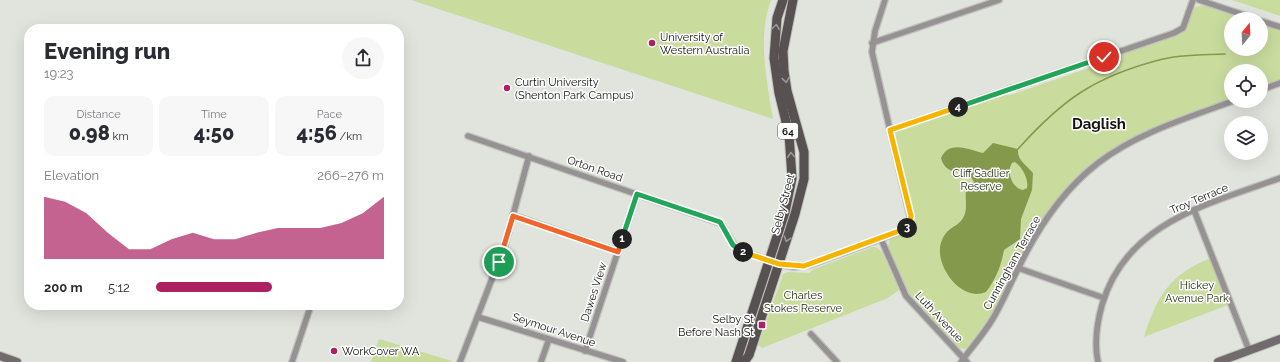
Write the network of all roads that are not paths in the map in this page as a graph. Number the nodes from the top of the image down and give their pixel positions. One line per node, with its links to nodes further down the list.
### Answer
1 (783, 0): 17 (main road, Selby Street / 64, one-way to 1)
2 (794, 0): 18 (main road, Selby Street / 64, one-way to 18)
3 (885, 0): 10 (street)
4 (999, 0): 10 (street)
5 (1193, 0): 14 (street)
6 (1199, 0): 7 (street)
7 (1235, 12)
8 (1268, 23): 9 (street)
9 (1280, 27)
10 (872, 43): 14 (street)
11 (1280, 83): 12 (street)
12 (1268, 87)
13 (1224, 105): 27 (street, Cunningham Terrace)
14 (890, 130): 23 (street, Orton Road)
15 (468, 136): 16 (street, Orton Road)
16 (529, 156): 20 (street, Orton Road); 22 (street)
17 (792, 178): 18 (main road); 25 (main road, Selby Street / 64)
18 (804, 178): 26 (main road, Selby Street / 64, one-way to 26)
19 (1280, 178): 21 (street, Troy Terrace)
20 (637, 194): 24 (street, Dawes View); 25 (street, Orton Road)
21 (1194, 210): 28 (street, Troy Terrace); 34 (street)
22 (513, 216): 24 (street); 30 (street)
23 (881, 238): 26 (street, Orton Road); 37 (street, Luth Avenue)
24 (618, 252): 35 (street, Dawes View)
25 (769, 261): 26 (street, Orton Road); 43 (main road, Selby Street / 64)
26 (779, 264): 44 (main road, Selby Street / 64)
27 (1018, 268): 28 (street); 37 (street, Cunningham Terrace)
28 (1104, 298): 46 (street, Troy Terrace)
29 (309, 310): 39 (street)
30 (478, 316): 33 (street, Seymour Avenue); 40 (street)
31 (811, 334): 45 (street)
32 (1280, 338): 34 (street)
33 (549, 340): 35 (street, Seymour Avenue); 41 (street)
34 (1248, 350): 47 (street)
35 (585, 351): 42 (street, Seymour Avenue)
36 (0, 356): 38 (street)
37 (964, 361)
38 (17, 362)
39 (292, 362)
40 (460, 362)
41 (541, 362)
42 (623, 362)
43 (736, 362)
44 (744, 362)
45 (837, 362)
46 (1098, 362)
47 (1218, 362)

